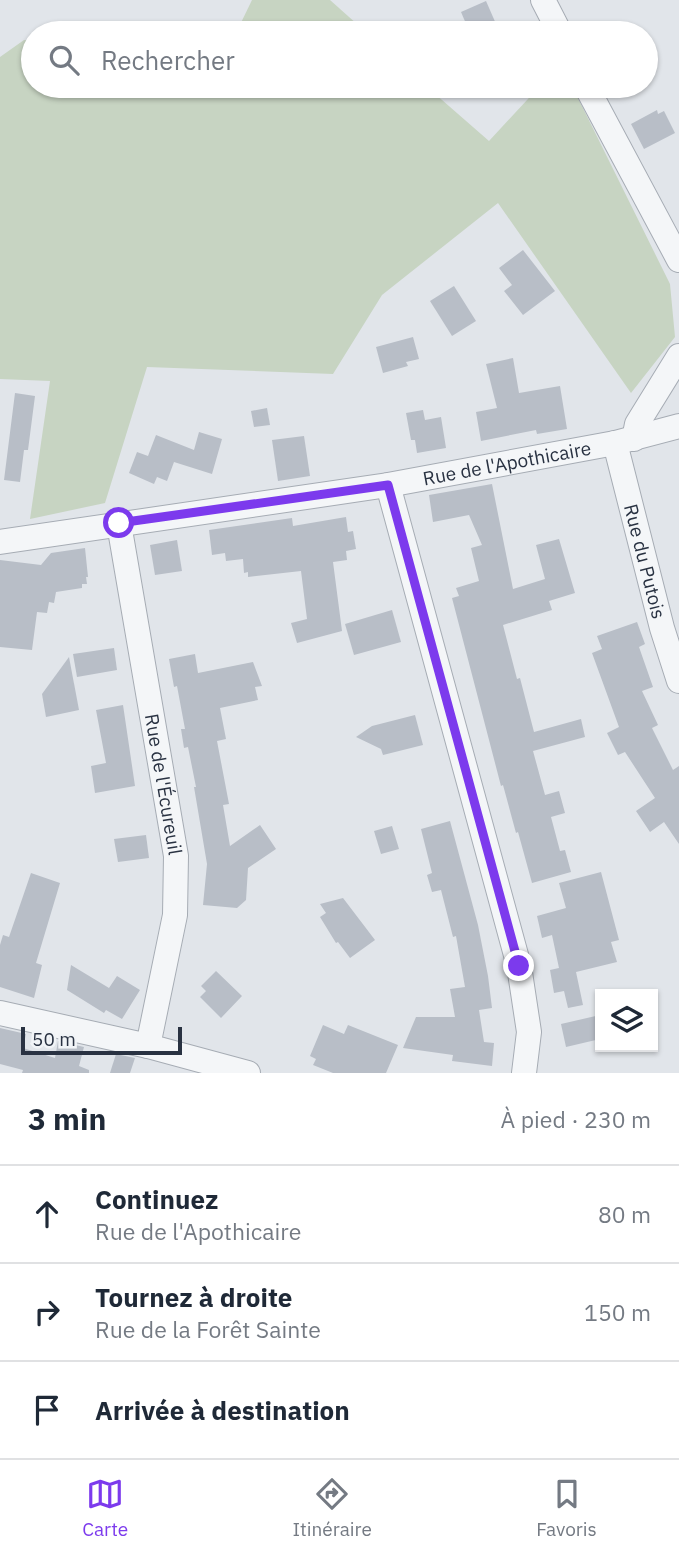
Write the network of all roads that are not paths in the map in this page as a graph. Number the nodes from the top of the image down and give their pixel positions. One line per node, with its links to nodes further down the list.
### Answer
1 (543, 0): 2 (street)
2 (554, 21)
3 (592, 98): 4 (street)
4 (679, 260)
5 (679, 356): 7 (street)
6 (679, 426): 7 (street, Rue de l'Apothicaire)
7 (625, 441): 8 (street, Rue de l'Apothicaire); 11 (street, Rue du Putois)
8 (388, 485): 9 (street, Rue de l'Apothicaire); 16 (street)
9 (119, 523): 10 (street, Rue de l'Apothicaire); 14 (street, Rue de l'Écureuil)
10 (0, 542)
11 (671, 625): 12 (street, Rue du Putois)
12 (679, 681)
13 (0, 1013): 14 (street)
14 (148, 1045): 15 (street)
15 (248, 1073)
16 (524, 1073)

